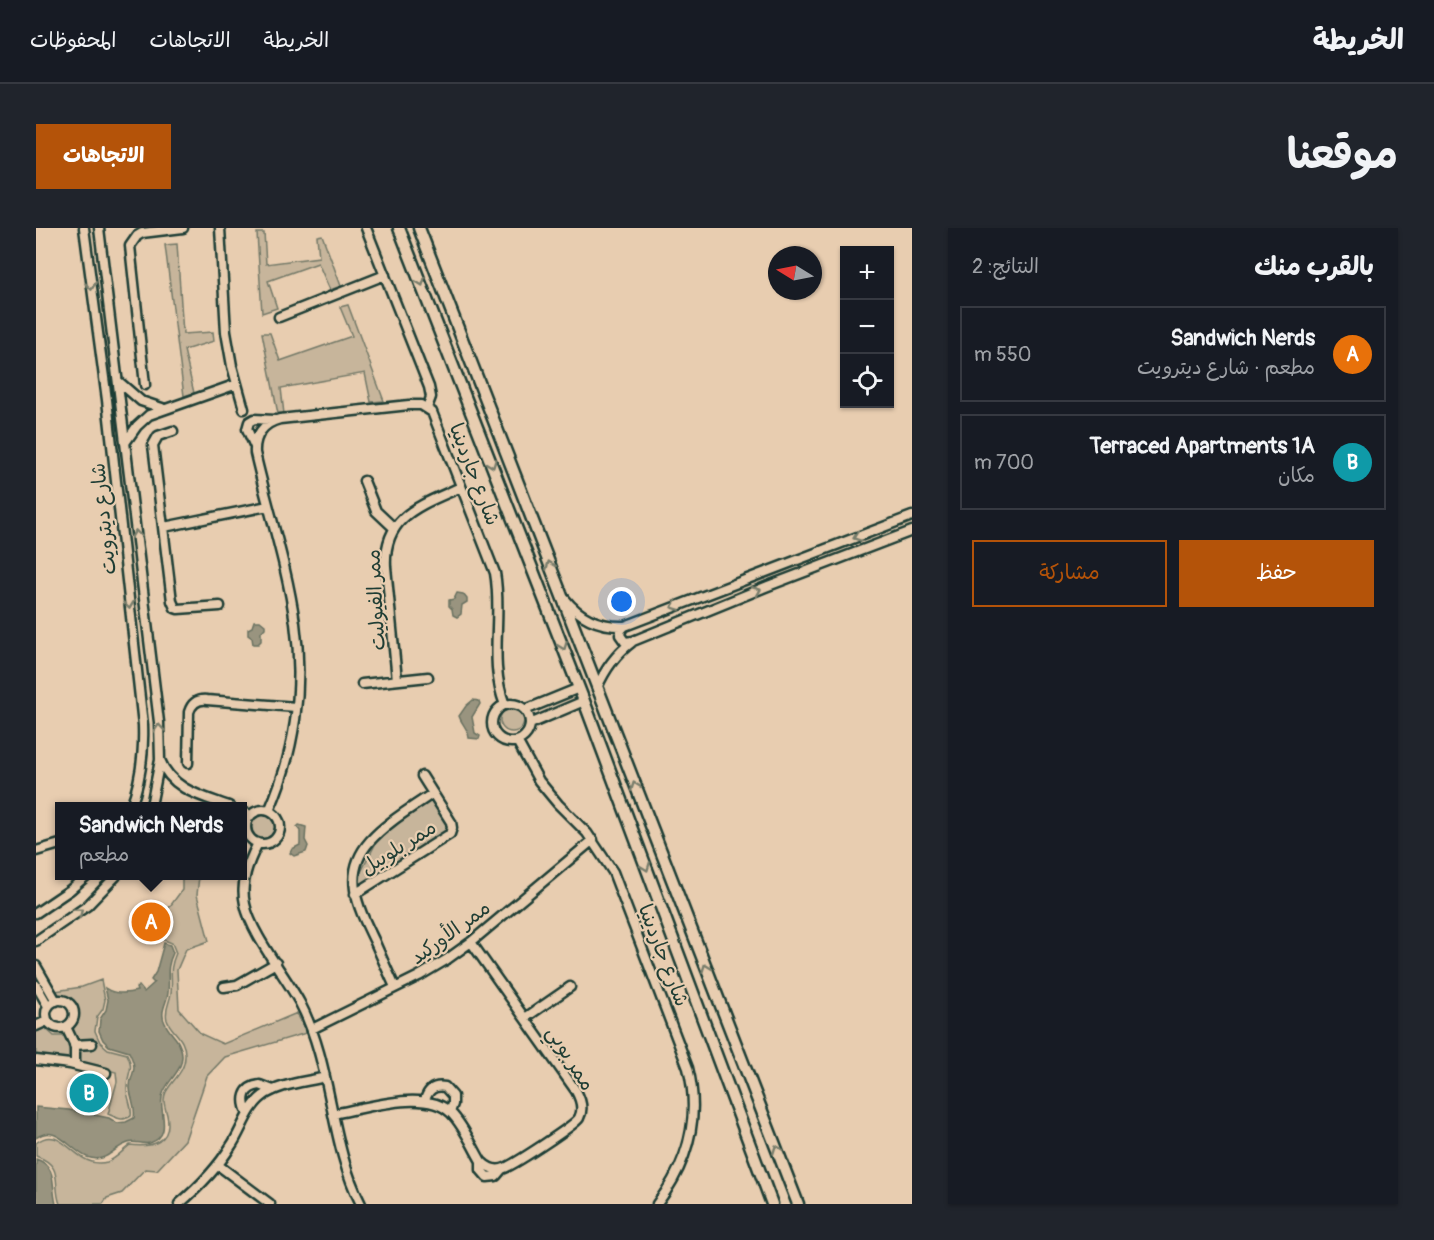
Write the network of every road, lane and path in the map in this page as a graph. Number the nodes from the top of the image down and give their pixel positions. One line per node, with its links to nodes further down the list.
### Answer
1 (99, 228): 10 (street, شارع ديترويت)
2 (183, 228): 12 (street)
3 (219, 228): 11 (street)
4 (366, 228): 8 (street)
5 (399, 228): 34 (main road, one-way to 34)
6 (419, 228): 27 (main road, one-way to 6)
7 (83, 229): 46 (street, شارع ديترويت, one-way to 46)
8 (385, 275): 9 (street); 14 (street)
9 (279, 317)
10 (118, 381): 13 (street); 18 (street, شارع ديترويت)
11 (237, 384): 13 (street); 15 (street)
12 (145, 385)
13 (165, 408): 18 (street)
14 (427, 408): 16 (street, شارع جاردينيا); 21 (street, شارع جاردينيا)
15 (244, 409)
16 (275, 420): 19 (street); 19 (street, شارع جاردينيا)
17 (173, 431): 24 (street)
18 (125, 443): 42 (street, شارع ديترويت, one-way to 18)
19 (255, 447): 22 (street, شارع جاردينيا)
20 (364, 482): 25 (street)
21 (461, 487): 25 (street, ممر الفيوليت); 37 (street, شارع جاردينيا)
22 (268, 506): 24 (street); 38 (street, شارع جاردينيا)
23 (912, 516): 29 (street, one-way to 29)
24 (164, 526): 28 (street)
25 (394, 528): 32 (street, ممر الفيوليت)
26 (912, 531): 30 (street, one-way to 26)
27 (562, 594): 29 (street); 35 (main road)
28 (220, 606)
29 (625, 626): 30 (street)
30 (633, 641): 35 (street)
31 (428, 677): 32 (street)
32 (397, 680): 33 (street)
33 (362, 684)
34 (579, 688): 36 (main road); 39 (street)
35 (597, 688): 94 (main road, one-way to 35)
36 (584, 701): 40 (street); 93 (main road, one-way to 93)
37 (505, 705): 39 (street); 41 (street)
38 (296, 708): 43 (street); 49 (street, شارع جاردينيا)
39 (525, 710): 40 (street)
40 (530, 724): 41 (street)
41 (517, 741): 52 (street, شارع جاردينيا)
42 (160, 760): 47 (street, شارع ديترويت); 48 (street)
43 (188, 763)
44 (423, 776): 45 (street, ممر بلوبيل)
45 (433, 793): 60 (street, ممر بلوبيل); 60 (street, ممر بلوبيل)
46 (132, 802)
47 (152, 802)
48 (217, 802)
49 (269, 811): 50 (street); 53 (street)
50 (247, 813)
51 (247, 833): 53 (street)
52 (593, 840): 63 (street, ممر الأوركيد); 92 (street, شارع جاردينيا)
53 (258, 843): 56 (street)
54 (55, 846): 55 (street)
55 (36, 852)
56 (247, 870)
57 (81, 880): 61 (street)
58 (112, 880): 62 (street, one-way to 58)
59 (245, 880): 64 (street)
60 (355, 894): 68 (street, ممر بلوبيل)
61 (36, 914)
62 (36, 941)
63 (471, 942): 68 (street, ممر الأوركيد); 72 (street, ممر بوبي)
64 (276, 963): 67 (street); 76 (street)
65 (36, 966): 70 (street)
66 (36, 985): 71 (street)
67 (224, 987)
68 (395, 987): 76 (street, ممر الأوركيد)
69 (570, 987): 72 (street)
70 (56, 1001): 71 (street); 75 (street)
71 (48, 1006): 73 (street)
72 (525, 1018): 85 (street, ممر بوبي)
73 (47, 1022): 74 (street); 75 (street)
74 (36, 1026)
75 (66, 1027): 77 (street)
76 (312, 1029): 82 (street)
77 (73, 1043): 78 (street); 80 (street)
78 (92, 1044)
79 (36, 1060): 80 (street)
80 (73, 1064): 81 (street)
81 (106, 1073)
82 (325, 1077): 83 (street); 87 (street)
83 (273, 1090): 86 (street); 86 (street)
84 (425, 1100): 85 (street); 85 (street, ممر بوبي); 87 (street, ممر بوبي)
85 (450, 1112)
86 (248, 1114): 88 (street)
87 (333, 1114): 91 (street)
88 (218, 1165): 89 (street); 90 (street)
89 (179, 1204)
90 (270, 1204)
91 (361, 1204)
92 (657, 1204)
93 (772, 1204)
94 (798, 1204)

